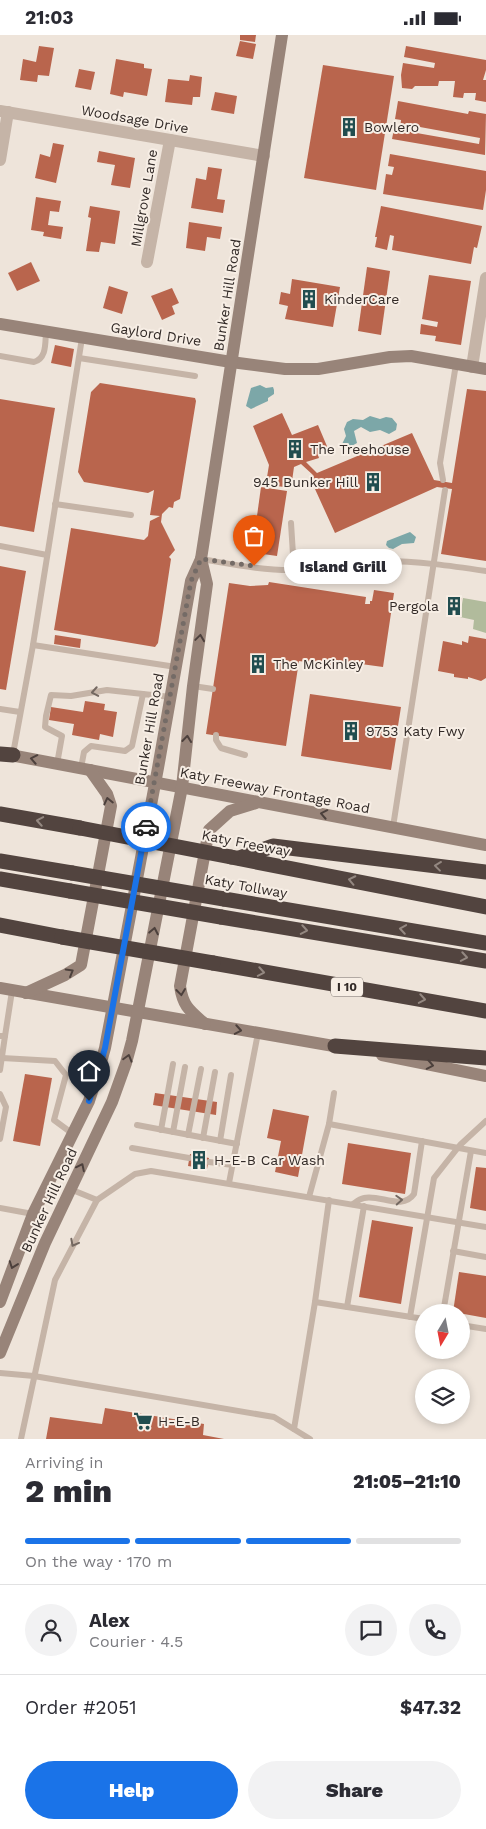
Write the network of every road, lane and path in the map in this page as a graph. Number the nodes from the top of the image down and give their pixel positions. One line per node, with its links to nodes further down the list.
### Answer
1 (282, 35): 4 (street, Bunker Hill Road)
2 (4, 112): 3 (street, Woodsage Drive); 5 (street)
3 (170, 140): 4 (street, Woodsage Drive); 6 (street, Millgrove Lane)
4 (264, 156): 13 (street, Bunker Hill Road)
5 (0, 160)
6 (147, 262)
7 (486, 278): 15 (street)
8 (0, 324): 9 (street, Gaylord Drive)
9 (46, 332): 10 (street, Gaylord Drive); 11 (lane)
10 (82, 338): 12 (lane); 13 (street, Gaylord Drive)
11 (0, 356)
12 (78, 358): 17 (lane); 20 (lane)
13 (232, 362): 14 (street, Gaylord Drive); 25 (street, Bunker Hill Road)
14 (456, 364): 15 (street, Gaylord Drive); 18 (lane)
15 (472, 367): 16 (street, Gaylord Drive)
16 (486, 369)
17 (195, 376)
18 (444, 480)
19 (445, 490): 26 (lane)
20 (55, 505): 21 (lane); 24 (lane)
21 (131, 515)
22 (291, 523): 27 (lane)
23 (0, 546): 24 (lane)
24 (47, 555): 29 (lane)
25 (201, 559): 27 (lane); 30 (street, Bunker Hill Road); 31 (street, Bunker Hill Road, one-way to 25)
26 (434, 564): 27 (lane); 28 (lane); 46 (lane)
27 (294, 570)
28 (486, 571)
29 (32, 645): 30 (lane); 36 (lane)
30 (176, 667): 34 (street, Bunker Hill Road)
31 (193, 686): 32 (lane); 43 (street, Bunker Hill Road, one-way to 31)
32 (213, 689)
33 (143, 694): 34 (lane); 40 (lane, one-way to 40); 41 (lane)
34 (171, 697): 42 (street, Bunker Hill Road)
35 (0, 709): 36 (lane)
36 (20, 712): 38 (lane)
37 (216, 735): 39 (lane)
38 (4, 754): 40 (street, Katy Freeway Frontage Road, one-way to 38)
39 (245, 755)
40 (57, 764): 41 (street, Katy Freeway Frontage Road)
41 (86, 769): 42 (street, Katy Freeway Frontage Road); 57 (street, one-way to 41)
42 (155, 782): 43 (street, Katy Freeway Frontage Road); 58 (street, Bunker Hill Road)
43 (182, 787): 44 (street, Katy Freeway Frontage Road); 60 (street, Bunker Hill Road, one-way to 43)
44 (259, 802): 46 (street, Katy Freeway Frontage Road, one-way to 44); 61 (street, one-way to 61)
45 (0, 814): 48 (highway, Katy Freeway, one-way to 45, bridge)
46 (392, 827): 47 (street, Katy Freeway Frontage Road)
47 (486, 845)
48 (235, 857): 50 (highway, one-way to 48); 52 (highway, Katy Freeway, one-way to 48)
49 (0, 861): 54 (highway, Katy Tollway, one-way to 49, bridge)
50 (486, 872)
51 (0, 879): 55 (highway, one-way to 55, bridge)
52 (486, 907)
53 (0, 925): 59 (highway, I 10, one-way to 59, bridge)
54 (486, 943)
55 (486, 961)
56 (6, 989): 57 (street); 63 (lane)
57 (26, 993): 58 (street)
58 (112, 1008): 60 (street); 81 (street, Bunker Hill Road)
59 (485, 1010)
60 (138, 1013): 61 (street); 96 (street, Bunker Hill Road, one-way to 60)
61 (206, 1025): 62 (street, one-way to 62)
62 (258, 1033): 64 (street); 87 (lane)
63 (2, 1036): 65 (lane)
64 (335, 1046): 66 (highway); 73 (street, one-way to 73)
65 (2, 1058): 70 (lane); 81 (lane)
66 (486, 1058)
67 (173, 1064): 79 (lane)
68 (185, 1067): 80 (lane)
69 (201, 1069): 82 (lane)
70 (0, 1070)
71 (215, 1072): 83 (lane)
72 (231, 1075): 85 (lane)
73 (486, 1076)
74 (334, 1093): 77 (lane)
75 (0, 1094): 84 (lane)
76 (486, 1121): 89 (lane)
77 (329, 1124): 86 (lane); 97 (lane)
78 (137, 1125): 79 (lane)
79 (161, 1130): 80 (lane)
80 (173, 1132): 82 (lane)
81 (73, 1134): 103 (street, Bunker Hill Road)
82 (188, 1135): 83 (lane)
83 (203, 1137): 85 (lane)
84 (0, 1139)
85 (220, 1141): 87 (lane)
86 (422, 1141): 89 (lane); 100 (lane, one-way to 86)
87 (237, 1144): 94 (lane)
88 (132, 1148): 92 (lane)
89 (458, 1148): 90 (lane); 104 (lane)
90 (471, 1151): 91 (lane); 105 (lane)
91 (486, 1153)
92 (189, 1158)
93 (209, 1162): 94 (lane)
94 (233, 1165): 95 (lane)
95 (229, 1183): 97 (lane); 98 (lane)
96 (70, 1189): 98 (lane); 117 (street, Bunker Hill Road)
97 (309, 1197): 99 (lane)
98 (97, 1200): 119 (lane, one-way to 119)
99 (329, 1200): 100 (lane); 110 (lane)
100 (353, 1204): 101 (lane)
101 (364, 1206): 104 (lane); 112 (lane)
102 (0, 1207): 103 (lane)
103 (33, 1214): 109 (street, Bunker Hill Road, one-way to 109)
104 (427, 1216): 105 (lane); 113 (lane)
105 (458, 1222): 106 (lane); 107 (lane)
106 (486, 1227)
107 (453, 1251): 108 (lane); 111 (lane)
108 (486, 1257)
109 (0, 1302)
110 (315, 1302): 112 (lane); 120 (lane)
111 (444, 1304)
112 (347, 1307): 113 (lane)
113 (410, 1317): 114 (lane)
114 (415, 1318)
115 (470, 1326): 116 (lane)
116 (486, 1329)
117 (0, 1353)
118 (0, 1373): 119 (lane)
119 (34, 1376): 120 (lane); 121 (lane)
120 (294, 1429): 122 (lane)
121 (21, 1439)
122 (310, 1439)

